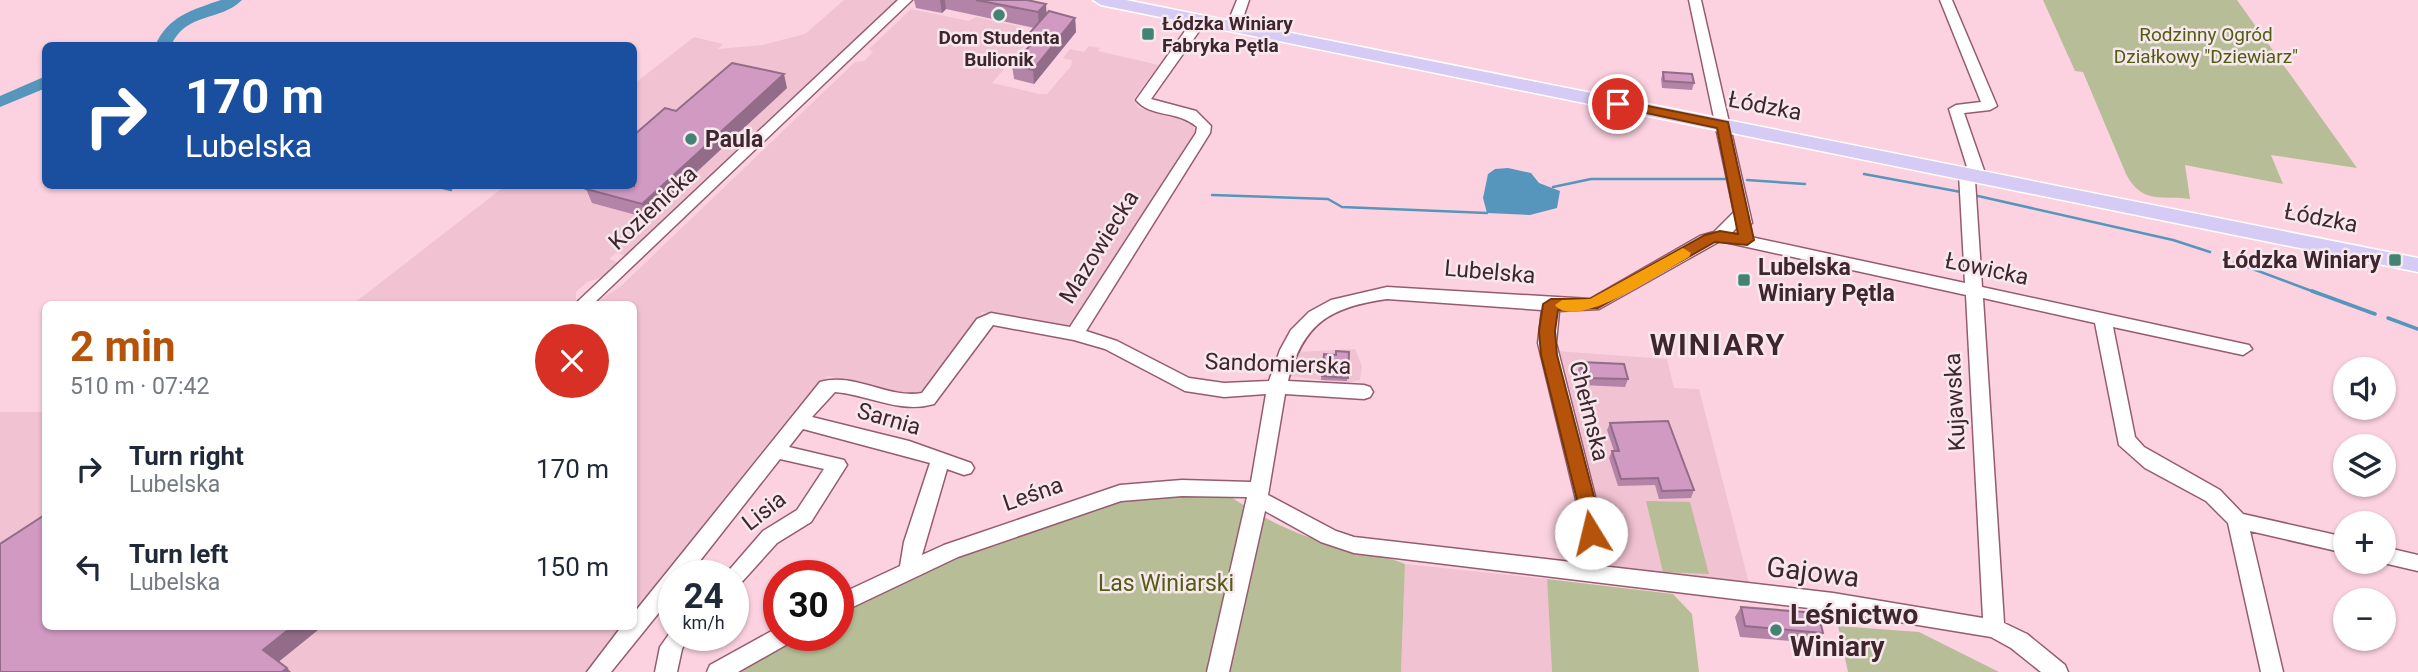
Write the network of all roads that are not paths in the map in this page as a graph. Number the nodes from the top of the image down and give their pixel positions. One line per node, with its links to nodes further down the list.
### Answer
1 (906, 0): 15 (street, Kozienicka)
2 (1101, 0): 6 (main road, Łódzka)
3 (1243, 0): 7 (street)
4 (1695, 0): 8 (street)
5 (1946, 0): 9 (street, Kujawska)
6 (1200, 20): 7 (main road, Łódzka); 18 (street, Mazowiecka)
7 (1233, 27): 8 (main road, Łódzka)
8 (1724, 125): 9 (main road, Łódzka); 10 (street)
9 (1972, 175): 13 (main road, Łódzka); 14 (street, Kujawska)
10 (1742, 213): 11 (street, Lubelska); 12 (street)
11 (1720, 236): 12 (street, Łowicka); 16 (street, Lubelska)
12 (1747, 240): 14 (street, Łowicka)
13 (2418, 265)
14 (1974, 291): 17 (street, Łowicka); 38 (street, Kujawska)
15 (586, 301)
16 (1551, 304): 20 (street, Lubelska); 34 (street, Chełmska)
17 (2103, 320): 19 (street, Łowicka); 27 (street)
18 (1075, 334): 20 (street, Sandomierska); 22 (street, Mazowiecka)
19 (2243, 349)
20 (1277, 387): 21 (street, Sandomierska); 26 (street, Lubelska)
21 (1364, 392)
22 (800, 421): 23 (street, Mazowiecka); 24 (street, Sarnia)
23 (776, 451): 30 (street, Mazowiecka); 31 (street, Lisia)
24 (940, 461): 25 (street, Sarnia); 33 (street)
25 (964, 468)
26 (1258, 494): 33 (street, Leśna); 34 (street); 45 (street, Lubelska)
27 (2237, 520): 28 (street); 47 (street)
28 (2333, 542)
29 (2396, 558): 32 (street)
30 (689, 560)
31 (749, 560)
32 (2418, 563)
33 (911, 569): 35 (street, Leśna)
34 (1591, 572): 38 (street, Gajowa)
35 (854, 597)
36 (658, 598): 37 (street, Mazowiecka)
37 (637, 624)
38 (1994, 628): 46 (street, Gajowa)
39 (632, 630): 42 (street, Mazowiecka)
40 (763, 646): 44 (street)
41 (670, 651): 43 (street)
42 (598, 672)
43 (666, 672)
44 (718, 672)
45 (1218, 672)
46 (2057, 672)
47 (2272, 672)

